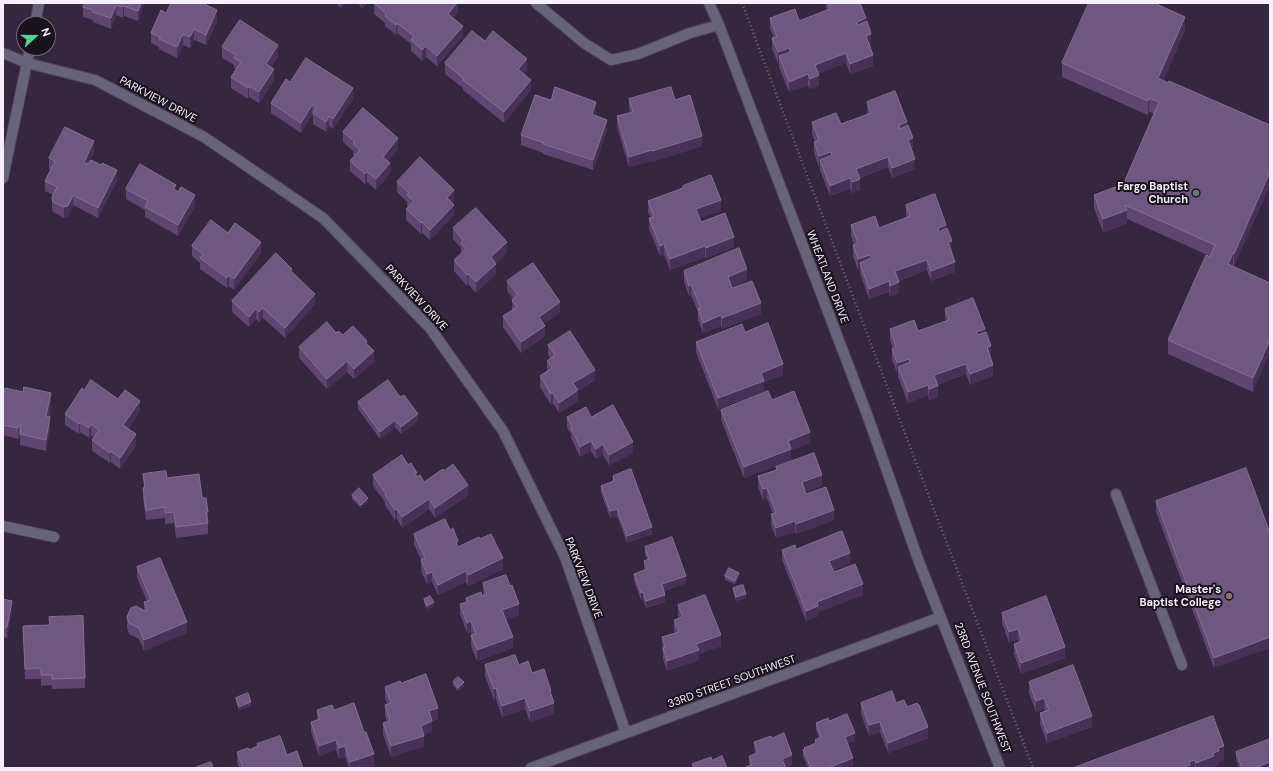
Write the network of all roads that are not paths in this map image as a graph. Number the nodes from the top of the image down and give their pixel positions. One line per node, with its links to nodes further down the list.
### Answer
1 (40, 3): 4 (street)
2 (536, 3): 5 (street)
3 (709, 3): 5 (street, WHEATLAND DRIVE)
4 (37, 16)
5 (718, 25): 13 (street, WHEATLAND DRIVE)
6 (3, 54): 8 (street, PARKVIEW DRIVE)
7 (28, 56): 8 (street)
8 (27, 62): 9 (street); 15 (street, PARKVIEW DRIVE)
9 (3, 178)
10 (1116, 494): 14 (street)
11 (3, 526): 12 (street)
12 (54, 537)
13 (941, 617): 15 (street, 33RD STREET SOUTHWEST); 17 (street, 23RD AVENUE SOUTHWEST)
14 (1182, 665)
15 (626, 733): 16 (street, 33RD STREET SOUTHWEST)
16 (531, 768)
17 (1000, 768)

